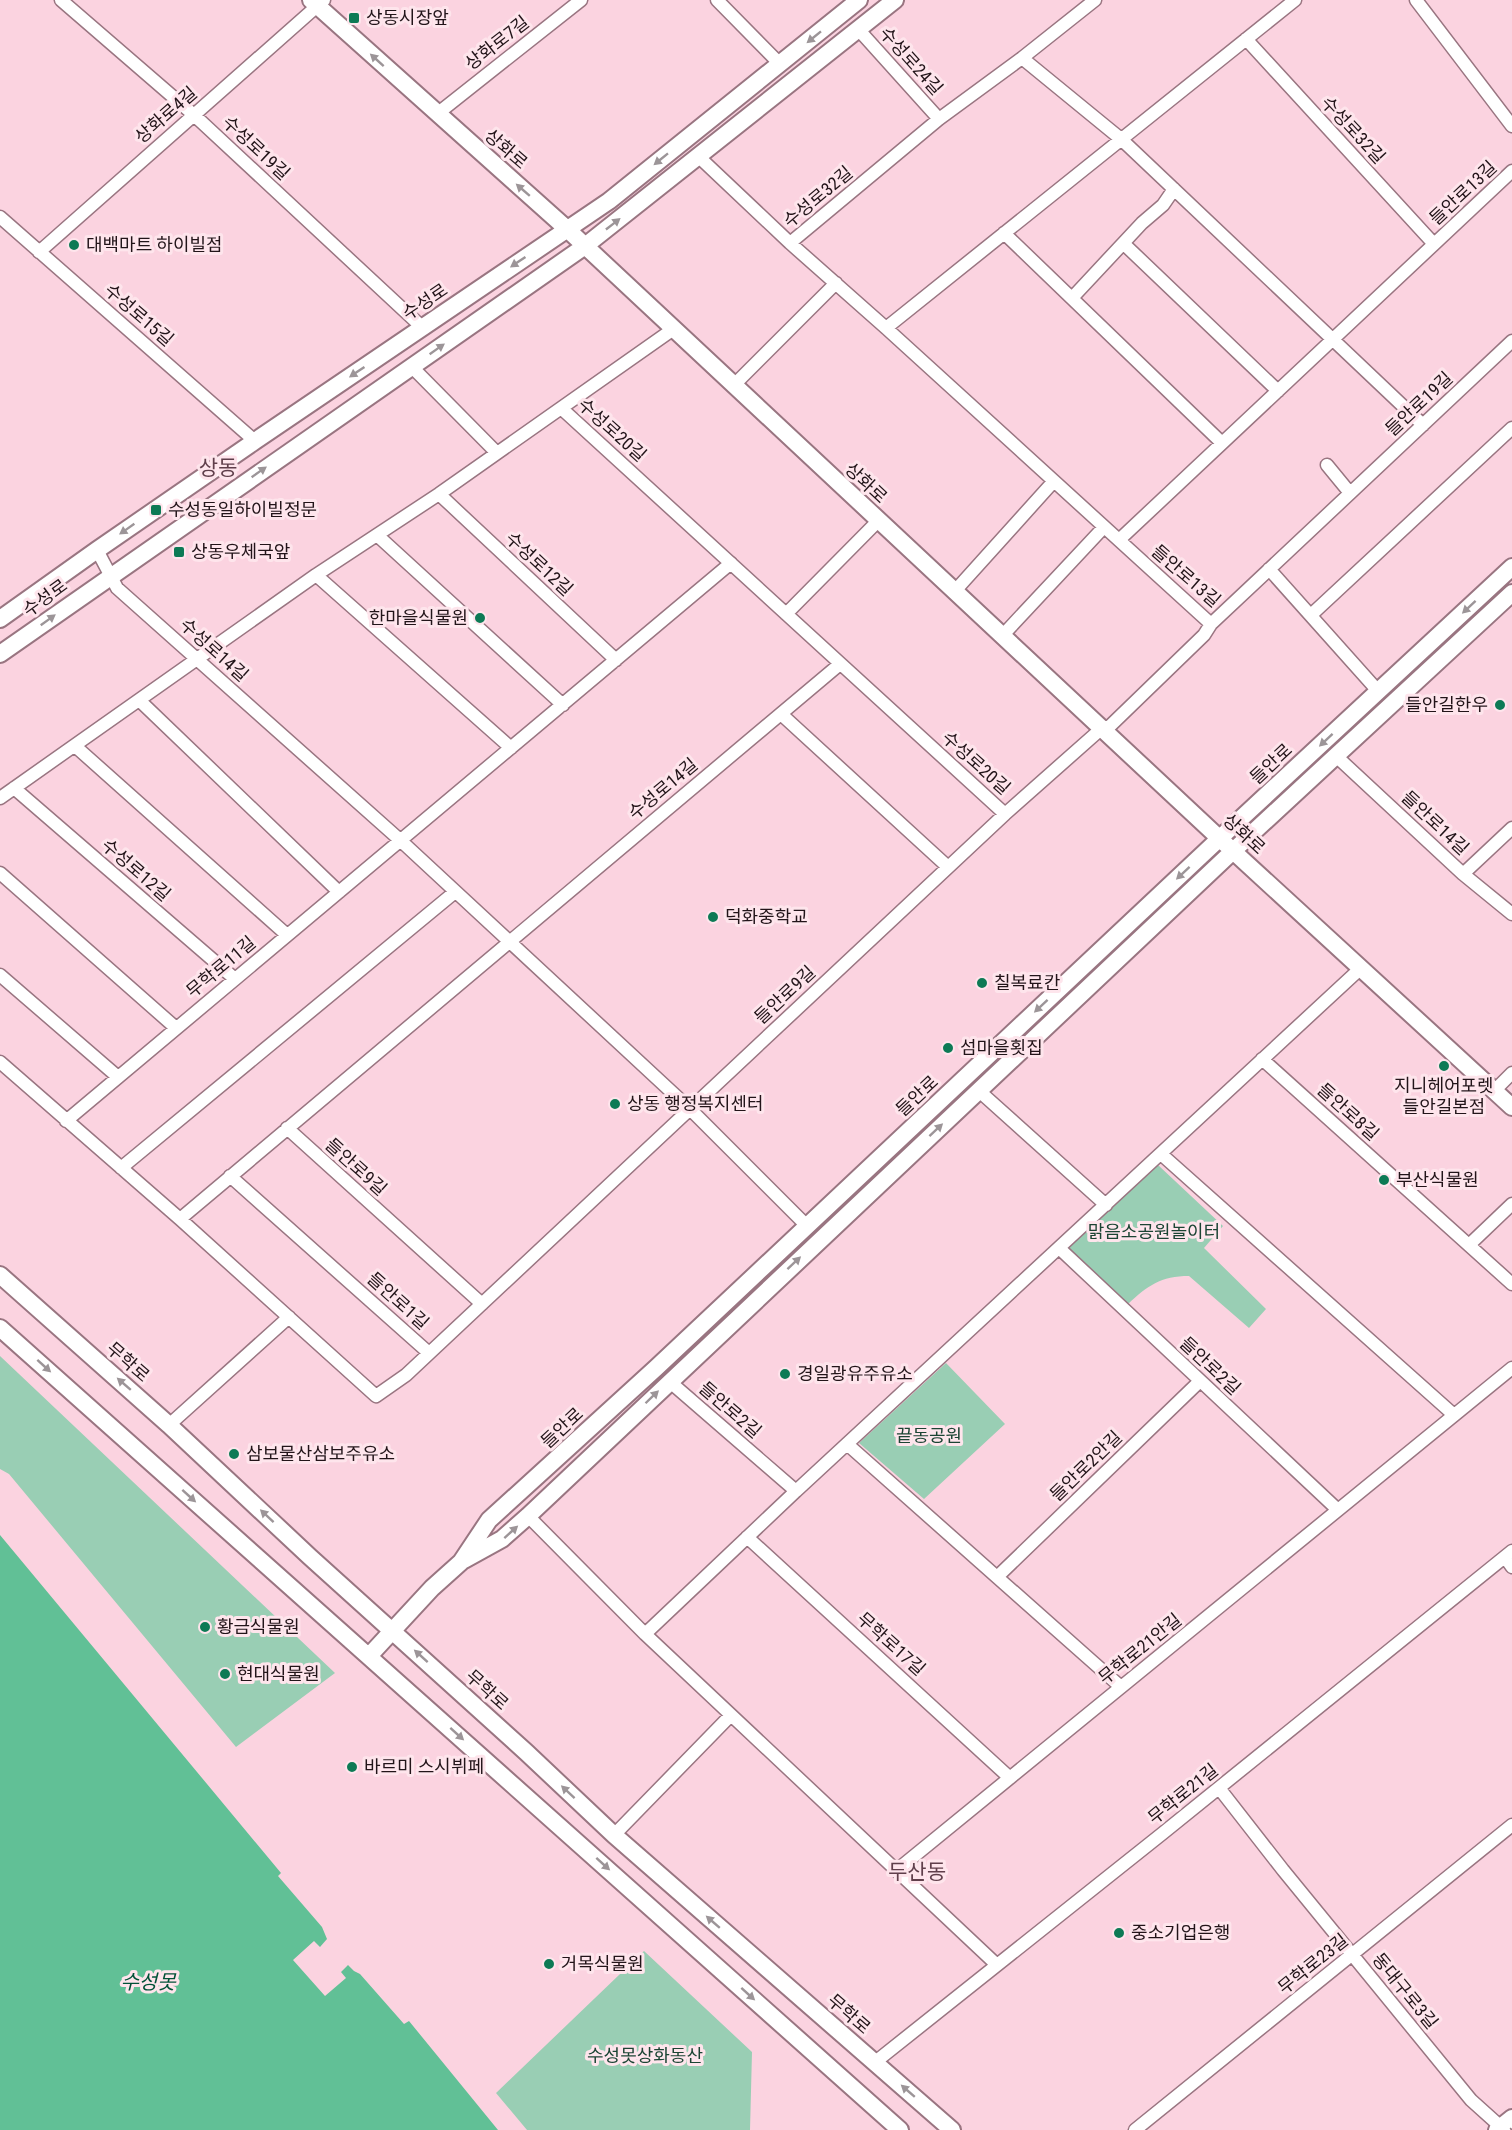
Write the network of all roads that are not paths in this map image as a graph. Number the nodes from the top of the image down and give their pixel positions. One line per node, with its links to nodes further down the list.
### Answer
1 (61, 0): 15 (street, 수성로19길)
2 (581, 0): 14 (street, 상화로7길)
3 (717, 0): 13 (street)
4 (859, 0): 13 (main road, 수성로, one-way to 13)
5 (895, 0): 10 (main road, 수성로)
6 (1095, 0): 12 (street, 수성로24길)
7 (1295, 0): 11 (street)
8 (1416, 0): 17 (street)
9 (318, 2): 14 (main road, 상화로, one-way to 9); 15 (street, 상화로4길)
10 (858, 29): 16 (street, 수성로24길); 19 (main road, 수성로)
11 (1246, 39): 18 (street); 27 (street, 수성로32길)
12 (1022, 58): 16 (street, 수성로24길); 18 (street)
13 (780, 64): 23 (main road, 수성로, one-way to 23)
14 (437, 114): 23 (main road, 상화로, one-way to 14)
15 (194, 115): 29 (street, 상화로4길); 32 (street, 수성로19길)
16 (939, 119): 25 (street, 수성로32길)
17 (1512, 126)
18 (1121, 139): 21 (street); 24 (street)
19 (699, 157): 25 (street); 28 (main road, 수성로, one-way to 19)
20 (1512, 171): 27 (street, 들안로13길)
21 (1174, 189): 26 (street); 35 (street)
22 (0, 217): 29 (street, 수성로15길)
23 (567, 229): 28 (main road, 상화로); 32 (main road, 수성로, one-way to 32)
24 (1004, 233): 31 (street); 33 (street)
25 (790, 243): 30 (street, 수성로32길)
26 (1124, 244): 31 (street); 39 (street)
27 (1434, 244): 35 (street, 들안로13길)
28 (585, 246): 34 (main road, 상화로); 37 (main road, 수성로, one-way to 28)
29 (39, 252): 43 (street, 수성로15길)
30 (836, 283): 33 (street, 수성로32길); 38 (street)
31 (1072, 298): 44 (street)
32 (423, 328): 43 (main road, 수성로, one-way to 43)
33 (886, 328): 47 (street, 수성로32길)
34 (672, 330): 38 (main road, 상화로); 40 (street)
35 (1333, 339): 39 (street, 들안로13길); 41 (street)
36 (1512, 342): 41 (street, 들안로19길)
37 (412, 367): 45 (street); 58 (main road, 수성로, one-way to 37)
38 (733, 386): 50 (main road, 상화로)
39 (1278, 391): 44 (street, 들안로13길)
40 (561, 408): 45 (street, 수성로20길); 55 (street, 수성로20길)
41 (1423, 425): 48 (street, 들안로19길)
42 (1512, 428): 63 (street)
43 (255, 441): 54 (main road, 수성로, one-way to 54)
44 (1222, 443): 53 (street, 들안로13길)
45 (497, 453): 49 (street)
46 (1327, 465): 48 (street)
47 (1054, 481): 51 (street, 수성로32길); 60 (street)
48 (1350, 493): 57 (street, 들안로19길)
49 (439, 494): 52 (street); 69 (street, 수성로12길)
50 (878, 520): 60 (main road, 상화로); 62 (street)
51 (1104, 527): 53 (street, 수성로32길); 66 (street)
52 (378, 536): 59 (street); 73 (street)
53 (1119, 540): 65 (street, 들안로13길)
54 (97, 550): 58 (street, 수성로14길); 64 (main road, 수성로)
55 (731, 563): 62 (street, 수성로20길); 69 (street)
56 (1512, 567): 71 (main road, 들안로, one-way to 71)
57 (1269, 569): 63 (street); 65 (street, 들안로13길)
58 (110, 575): 67 (main road, 수성로, one-way to 58); 68 (street, 수성로14길)
59 (316, 575): 68 (street); 77 (street)
60 (954, 592): 66 (main road, 상화로)
61 (1512, 593): 78 (main road, 들안로)
62 (786, 614): 70 (street, 수성로20길)
63 (1311, 615): 71 (street)
64 (0, 619)
65 (1210, 624): 75 (street)
66 (1002, 636): 75 (main road, 상화로)
67 (0, 654)
68 (198, 660): 72 (street); 84 (street, 수성로14길)
69 (616, 660): 73 (street)
70 (840, 664): 74 (street, 수성로14길); 81 (street, 수성로20길)
71 (1378, 691): 83 (main road, 들안로, one-way to 83)
72 (139, 700): 76 (street); 89 (street)
73 (562, 705): 77 (street)
74 (781, 714): 86 (street); 93 (street, 수성로14길)
75 (1101, 729): 81 (street); 83 (main road, 상화로)
76 (75, 746): 79 (street); 92 (street)
77 (511, 748): 84 (street)
78 (1336, 756): 85 (main road, 들안로); 88 (street, 들안로14길)
79 (14, 788): 80 (street); 96 (street, 수성로12길)
80 (0, 798)
81 (1005, 814): 86 (street, 수성로20길)
82 (1512, 828): 88 (street)
83 (1220, 838): 85 (main road, 상화로); 114 (main road, 들안로, one-way to 114)
84 (400, 840): 89 (street, 무학로11길); 90 (street, 수성로14길)
85 (1233, 851): 94 (main road, 상화로); 102 (main road, 들안로)
86 (948, 867): 105 (street, 들안로9길)
87 (0, 873): 97 (street)
88 (1463, 874): 91 (street, 들안로14길)
89 (339, 892): 92 (street, 무학로11길)
90 (455, 892): 93 (street, 수성로14길); 109 (street)
91 (1512, 914)
92 (287, 935): 96 (street, 무학로11길)
93 (509, 942): 105 (street, 수성로14길); 107 (street)
94 (1361, 968): 98 (street); 103 (main road, 상화로)
95 (0, 975): 101 (street)
96 (235, 979): 97 (street, 무학로11길)
97 (177, 1028): 101 (street, 무학로11길)
98 (1263, 1059): 108 (street); 115 (street, 들안로8길)
99 (0, 1062): 106 (street)
100 (1512, 1073): 103 (street)
101 (118, 1077): 106 (street, 무학로11길)
102 (978, 1090): 112 (street); 124 (main road, 들안로, one-way to 102)
103 (1494, 1090): 104 (main road, 상화로)
104 (1512, 1107)
105 (690, 1109): 114 (street, 수성로14길); 119 (street, 들안로9길)
106 (66, 1121): 109 (street)
107 (287, 1128): 110 (street); 119 (street, 들안로9길)
108 (1161, 1154): 112 (street); 126 (street)
109 (121, 1168): 113 (street)
110 (230, 1176): 113 (street); 122 (street, 들안로1길)
111 (1512, 1203): 115 (street)
112 (1106, 1205): 116 (street)
113 (180, 1219): 120 (street)
114 (807, 1226): 134 (main road, 들안로)
115 (1469, 1245): 118 (street, 들안로8길)
116 (1059, 1248): 125 (street, 들안로2길); 128 (street)
117 (0, 1275): 127 (main road, 무학로, one-way to 117)
118 (1512, 1284)
119 (482, 1304): 122 (street, 들안로9길)
120 (289, 1317): 122 (street, 들안로1길); 127 (street)
121 (0, 1328): 138 (main road, one-way to 138)
122 (429, 1353)
123 (1512, 1368): 126 (street, 무학로21안길)
124 (669, 1381): 129 (street, 들안로2길); 131 (main road, 들안로, one-way to 124)
125 (1200, 1381): 130 (street, 들안로2길); 135 (street, 들안로2안길)
126 (1454, 1415): 130 (street, 무학로21안길)
127 (170, 1425): 136 (main road, 무학로, one-way to 127)
128 (848, 1444): 129 (street); 135 (street)
129 (796, 1491): 132 (street)
130 (1338, 1510): 139 (street, 무학로21안길)
131 (528, 1516): 134 (main road, 들안로, one-way to 131); 137 (street)
132 (747, 1537): 137 (street); 141 (street, 무학로17길)
133 (1510, 1558): 142 (street, 무학로21길)
134 (461, 1562): 136 (main road, 들안로)
135 (997, 1576): 139 (street)
136 (392, 1631): 138 (main road, 들안로); 144 (main road, 무학로, one-way to 136)
137 (645, 1634): 140 (street)
138 (369, 1656): 150 (main road, one-way to 150)
139 (1121, 1688): 141 (street, 무학로21안길)
140 (731, 1715): 144 (street); 145 (street)
141 (1010, 1778): 145 (street, 무학로21안길)
142 (1219, 1788): 146 (street, 동대구로3길); 147 (street, 무학로21길)
143 (1512, 1825): 146 (street, 무학로23길)
144 (614, 1835): 148 (main road, 무학로, one-way to 144)
145 (897, 1870): 147 (street)
146 (1352, 1955): 149 (street, 동대구로3길); 152 (street, 무학로23길)
147 (997, 1965): 148 (street, 무학로21길)
148 (874, 2063): 151 (main road, 무학로, one-way to 148)
149 (1503, 2125)
150 (900, 2130)
151 (952, 2130)
152 (1135, 2130)

